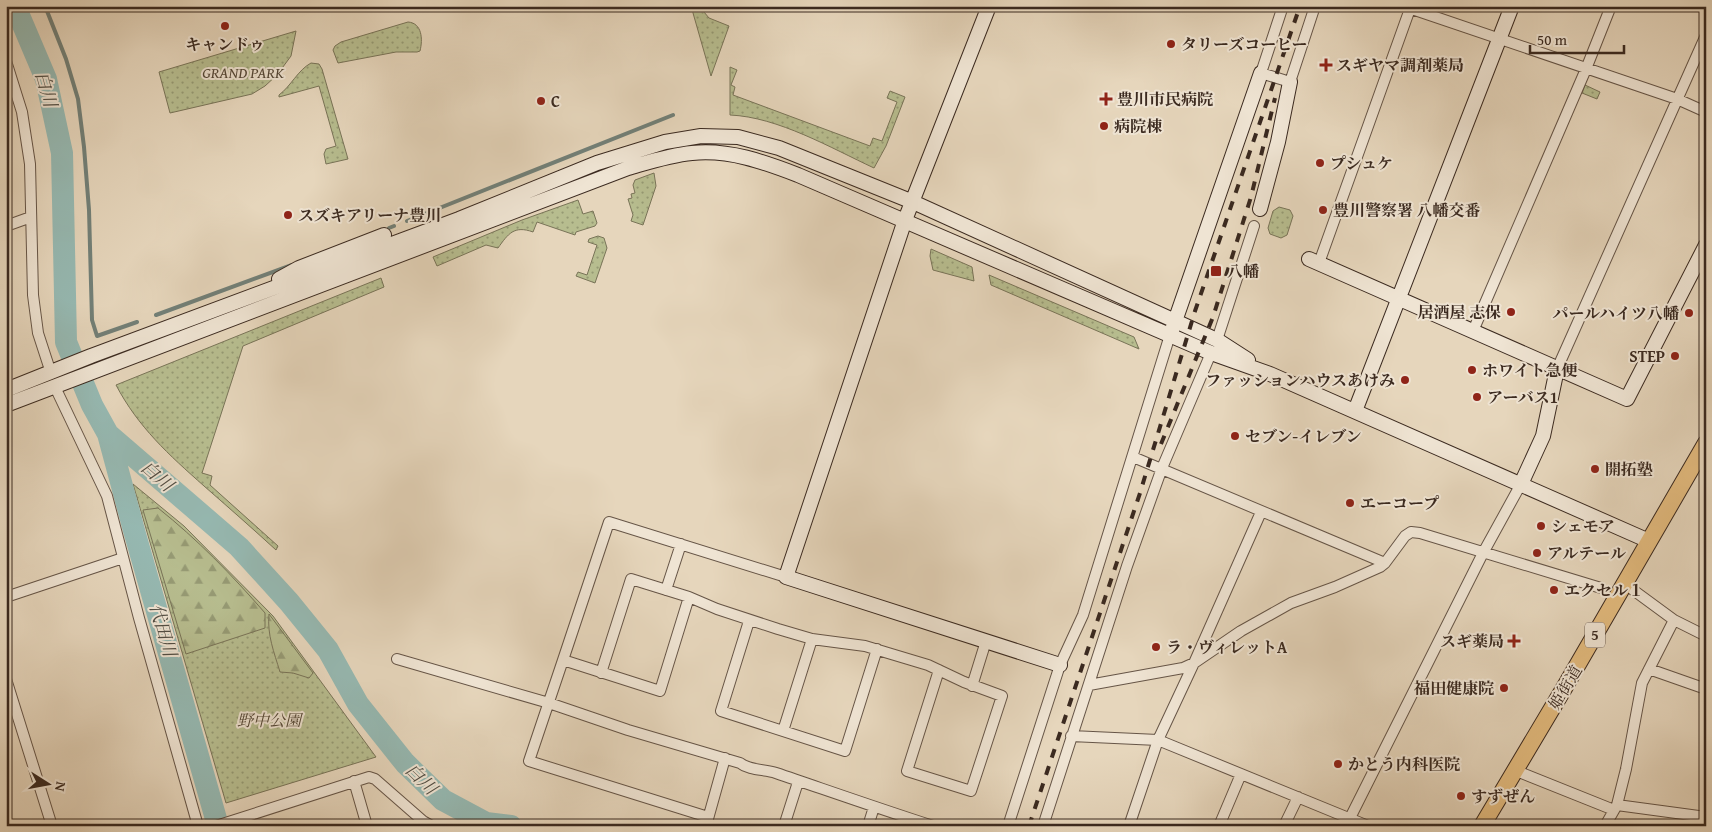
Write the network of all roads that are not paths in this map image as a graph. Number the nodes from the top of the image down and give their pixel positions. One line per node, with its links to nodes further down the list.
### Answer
1 (988, 6): 15 (street)
2 (1283, 6): 11 (street)
3 (1315, 6): 12 (street)
4 (1512, 6): 8 (street)
5 (1611, 6): 10 (street)
6 (1408, 7): 8 (street); 23 (street)
7 (1706, 35): 13 (street)
8 (1500, 38): 10 (street); 24 (street)
9 (6, 61): 17 (street)
10 (1586, 69): 13 (street); 27 (street)
11 (1261, 74): 12 (street); 26 (street)
12 (1290, 82): 16 (street)
13 (1677, 99): 14 (street); 29 (street)
14 (1706, 112)
15 (912, 202): 18 (street); 25 (street); 26 (street)
16 (1260, 209)
17 (31, 217): 19 (street); 30 (street)
18 (905, 220): 26 (street); 31 (street); 45 (street)
19 (6, 226)
20 (1254, 226): 28 (street)
21 (384, 235): 25 (street)
22 (1706, 245): 29 (street)
23 (1314, 261): 24 (street)
24 (1399, 298): 27 (street); 34 (street)
25 (244, 300): 30 (street)
26 (1172, 329): 28 (street); 36 (street)
27 (1472, 331): 29 (street)
28 (1214, 346): 34 (street); 37 (street)
29 (1557, 369): 38 (street)
30 (55, 371): 32 (street)
31 (60, 385): 33 (street); 43 (street)
32 (6, 390)
33 (6, 405)
34 (1355, 412): 38 (street)
35 (1705, 444): 40 (main road, 姫街道 / 5)
36 (1133, 457): 37 (street); 60 (street)
37 (1162, 468): 39 (street); 65 (street)
38 (1521, 484): 40 (street); 42 (street)
39 (1261, 512): 44 (street); 59 (street)
40 (1649, 541): 46 (main road, 姫街道 / 5)
41 (680, 544): 45 (street); 48 (street); 58 (street)
42 (1483, 553): 44 (street); 47 (street); 83 (street)
43 (123, 558): 49 (street); 85 (street)
44 (1385, 563): 59 (street)
45 (786, 577): 55 (street)
46 (1625, 584): 51 (street); 73 (main road, 姫街道 / 5)
47 (1601, 588)
48 (666, 590): 50 (street); 63 (street)
49 (6, 597)
50 (690, 597): 52 (street); 63 (street)
51 (1674, 620): 53 (street); 61 (street)
52 (749, 621): 54 (street); 69 (street)
53 (1706, 636)
54 (812, 639): 56 (street); 69 (street)
55 (986, 641): 60 (street); 66 (street)
56 (877, 649): 62 (street); 69 (street)
57 (397, 659): 68 (street)
58 (563, 660): 63 (street); 68 (street)
59 (1194, 663): 65 (street); 71 (street)
60 (1060, 665): 92 (street)
61 (1649, 669): 67 (street); 79 (street)
62 (939, 670): 66 (street); 66 (street)
63 (601, 673)
64 (6, 678): 84 (street)
65 (1089, 685): 70 (street)
66 (972, 686)
67 (1706, 688)
68 (549, 702): 72 (street); 81 (street)
69 (783, 731)
70 (1071, 736): 71 (street); 93 (street)
71 (1158, 740): 74 (street); 94 (street)
72 (724, 758): 76 (street); 81 (street)
73 (1514, 770): 79 (street); 98 (main road, 姫街道 / 5)
74 (1241, 774): 77 (street); 95 (street)
75 (354, 781): 82 (street); 87 (street); 88 (street)
76 (798, 782): 78 (street); 89 (street)
77 (1298, 797): 83 (street); 96 (street)
78 (874, 808): 90 (street); 91 (street)
79 (1615, 808): 80 (street); 99 (street)
80 (1706, 817)
81 (707, 821)
82 (237, 822): 86 (street)
83 (1348, 822): 97 (street)
84 (52, 826)
85 (198, 826)
86 (216, 826)
87 (367, 826)
88 (432, 826)
89 (784, 826)
90 (868, 826)
91 (933, 826)
92 (1008, 826)
93 (1043, 826)
94 (1129, 826)
95 (1219, 826)
96 (1284, 826)
97 (1368, 826)
98 (1482, 826)
99 (1605, 826)

